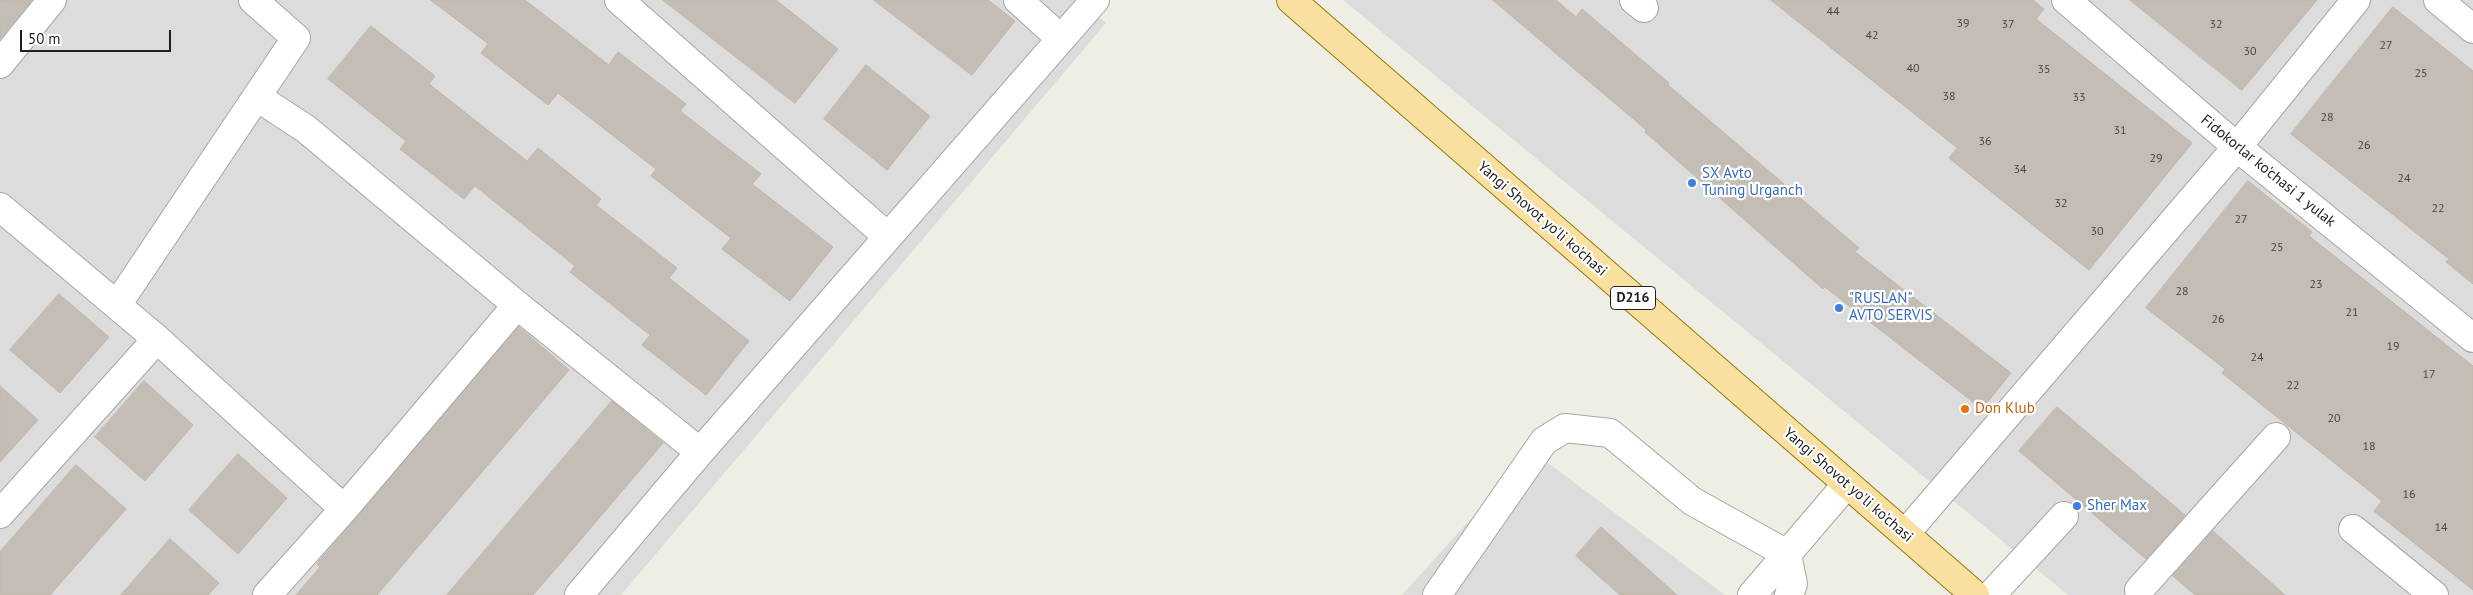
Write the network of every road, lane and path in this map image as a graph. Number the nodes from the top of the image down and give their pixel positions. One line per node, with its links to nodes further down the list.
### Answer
1 (52, 0): 12 (street)
2 (253, 0): 13 (street)
3 (619, 0): 16 (street)
4 (1018, 0): 11 (street)
5 (1095, 0): 11 (street)
6 (1291, 0): 23 (main road, Yangi Shovot yo'li ko'chasi / D216)
7 (2066, 0): 14 (street, Fidokorlar ko'chasi 1 yulak)
8 (2356, 0): 14 (street)
9 (2438, 0): 10 (street)
10 (2473, 29)
11 (1061, 39): 16 (street)
12 (0, 64)
13 (257, 97): 17 (street); 18 (street)
14 (2238, 147): 19 (street, Fidokorlar ko'chasi 1 yulak); 28 (street)
15 (0, 207): 17 (street)
16 (888, 237): 22 (street)
17 (118, 305): 20 (street)
18 (517, 305): 22 (street); 24 (street)
19 (2473, 338)
20 (158, 339): 24 (street); 25 (street)
21 (2276, 437): 31 (street)
22 (700, 452): 33 (street)
23 (1847, 484): 28 (main road, Yangi Shovot yo'li ko'chasi / D216); 29 (street)
24 (344, 509): 32 (street)
25 (0, 514)
26 (2064, 516): 37 (street)
27 (2353, 529): 38 (street)
28 (1905, 534): 36 (main road, Yangi Shovot yo'li ko'chasi / D216)
29 (1787, 554): 30 (street); 34 (street); 35 (street)
30 (1795, 592)
31 (2139, 593)
32 (267, 595)
33 (579, 595)
34 (1437, 595)
35 (1752, 595)
36 (1975, 595)
37 (1991, 595)
38 (2434, 595)

